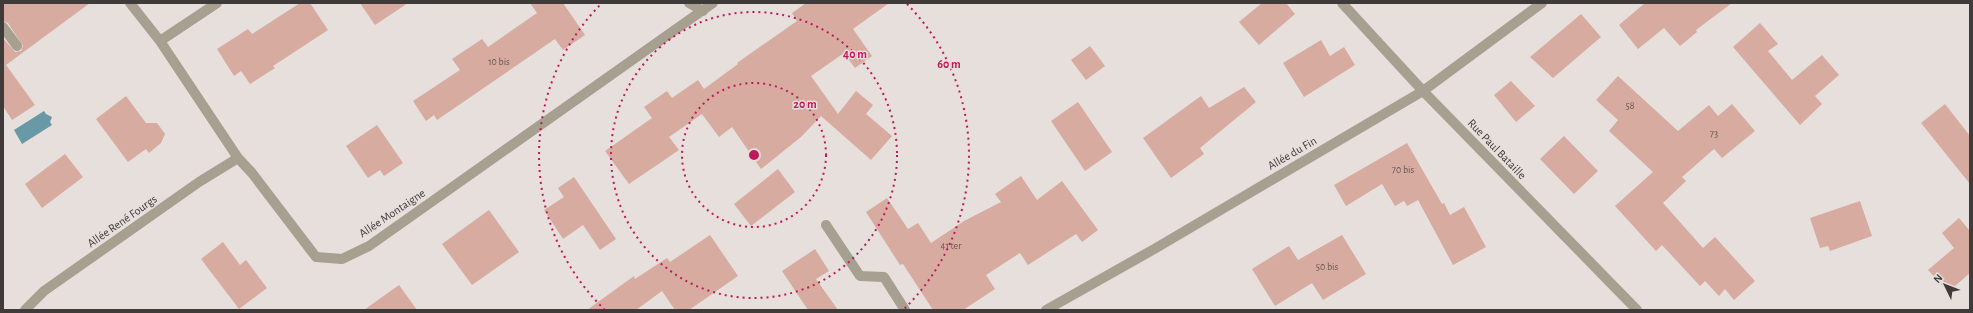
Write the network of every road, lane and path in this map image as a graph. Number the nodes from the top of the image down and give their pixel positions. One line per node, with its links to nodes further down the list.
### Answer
1 (130, 3): 9 (street, Allée Montaigne)
2 (217, 3): 9 (street)
3 (689, 3): 7 (street)
4 (714, 3): 7 (street, Allée Montaigne)
5 (1342, 3): 11 (street, Rue Paul Bataille)
6 (1542, 3): 11 (street, Allée du Fin)
7 (703, 10): 12 (street, Allée Montaigne)
8 (3, 27): 10 (street)
9 (160, 41): 12 (street, Allée Montaigne)
10 (17, 46)
11 (1422, 91): 16 (street, Allée du Fin); 17 (street, Rue Paul Bataille)
12 (238, 158): 14 (street, Allée René Fourgs)
13 (826, 225): 15 (street)
14 (25, 310)
15 (905, 310)
16 (1046, 310)
17 (1637, 310)

